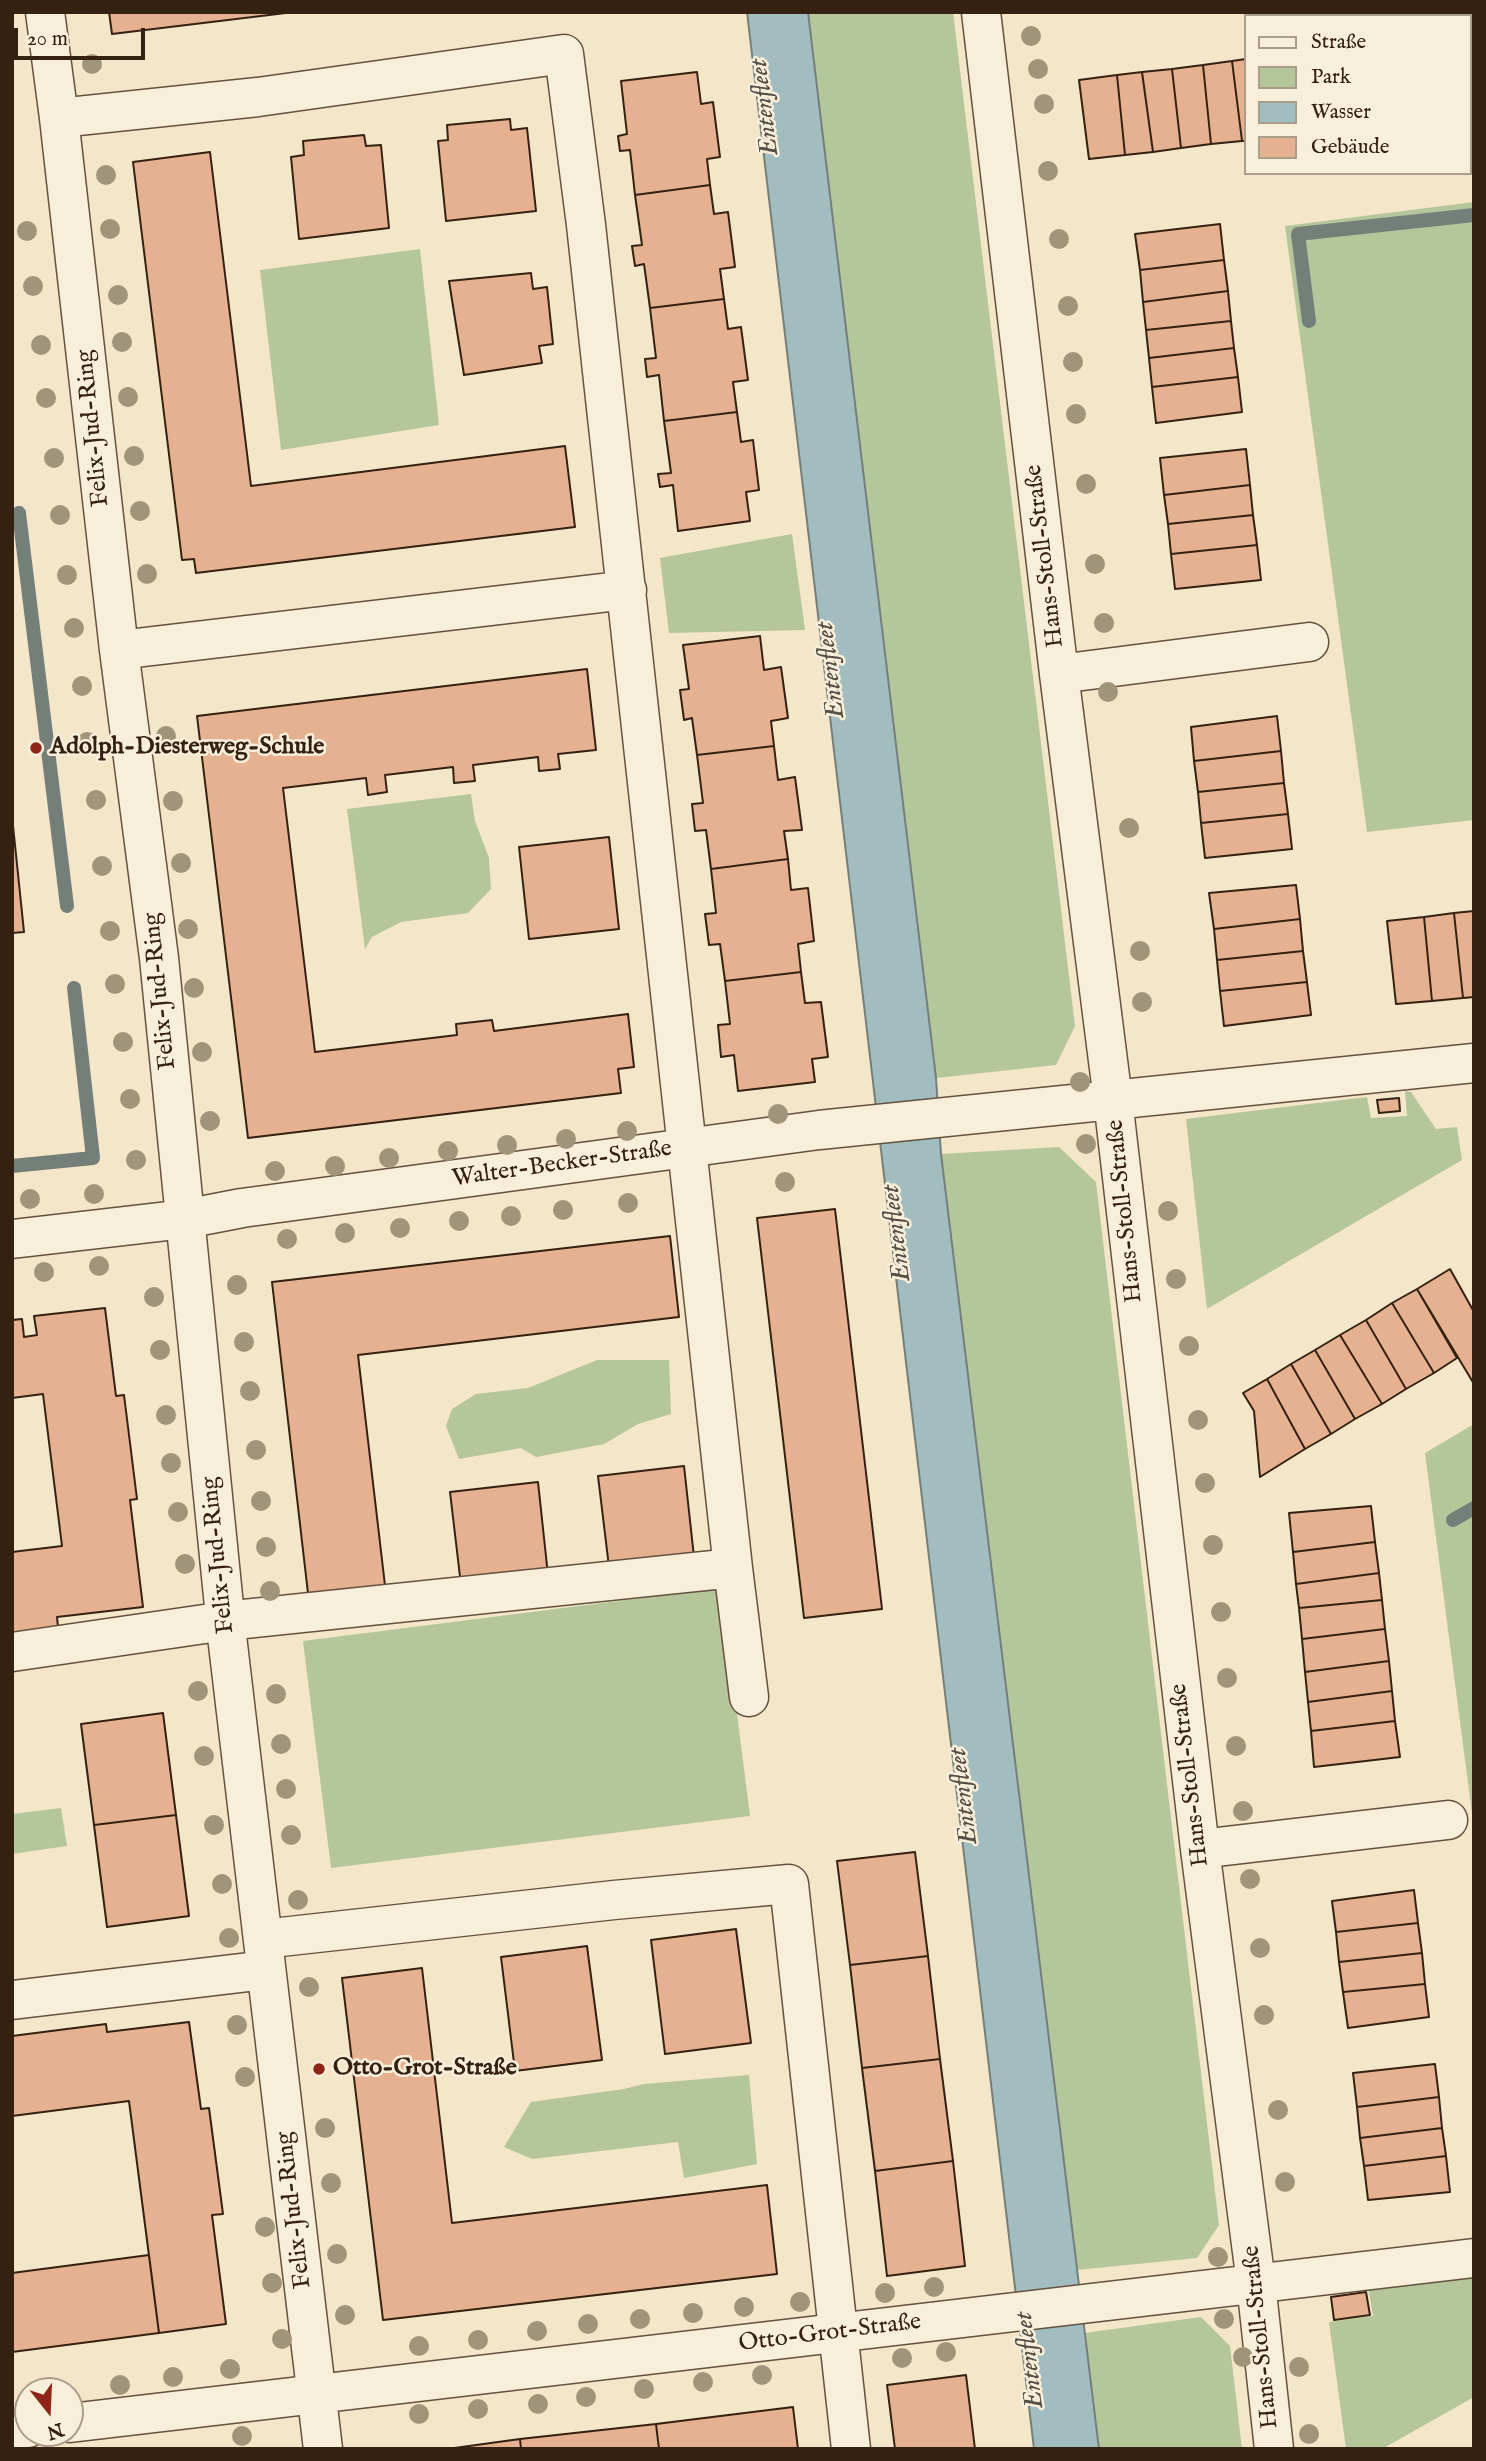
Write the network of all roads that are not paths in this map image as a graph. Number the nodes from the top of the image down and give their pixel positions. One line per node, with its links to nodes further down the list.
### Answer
1 (45, 12): 3 (street, Felix-Jud-Ring)
2 (981, 12): 7 (street, Hans-Stoll-Straße)
3 (59, 118): 4 (street); 6 (street, Felix-Jud-Ring)
4 (627, 590): 6 (street); 10 (street)
5 (1309, 642): 7 (street)
6 (119, 650): 11 (street, Felix-Jud-Ring)
7 (1059, 674): 9 (street, Hans-Stoll-Straße)
8 (1474, 1063): 9 (street, Hans-Stoll-Straße)
9 (1113, 1100): 10 (street, Walter-Becker-Straße); 18 (street, Hans-Stoll-Straße)
10 (687, 1148): 11 (street, Walter-Becker-Straße); 13 (street)
11 (185, 1219): 12 (street, Walter-Becker-Straße); 14 (street, Felix-Jud-Ring)
12 (12, 1239)
13 (733, 1568): 14 (street); 16 (street)
14 (225, 1621): 15 (street); 19 (street, Felix-Jud-Ring)
15 (12, 1652)
16 (749, 1697)
17 (1448, 1820): 18 (street)
18 (1200, 1849): 22 (street, Hans-Stoll-Straße)
19 (264, 1954): 20 (street); 23 (street); 24 (street, Felix-Jud-Ring)
20 (12, 2000)
21 (1474, 2258): 22 (street, Otto-Grot-Straße)
22 (1256, 2283): 23 (street, Otto-Grot-Straße); 28 (street, Hans-Stoll-Straße)
23 (839, 2333): 24 (street, Otto-Grot-Straße); 27 (street)
24 (317, 2395): 25 (street, Otto-Grot-Straße); 26 (street, Felix-Jud-Ring)
25 (84, 2421)
26 (323, 2449)
27 (851, 2449)
28 (1274, 2449)

